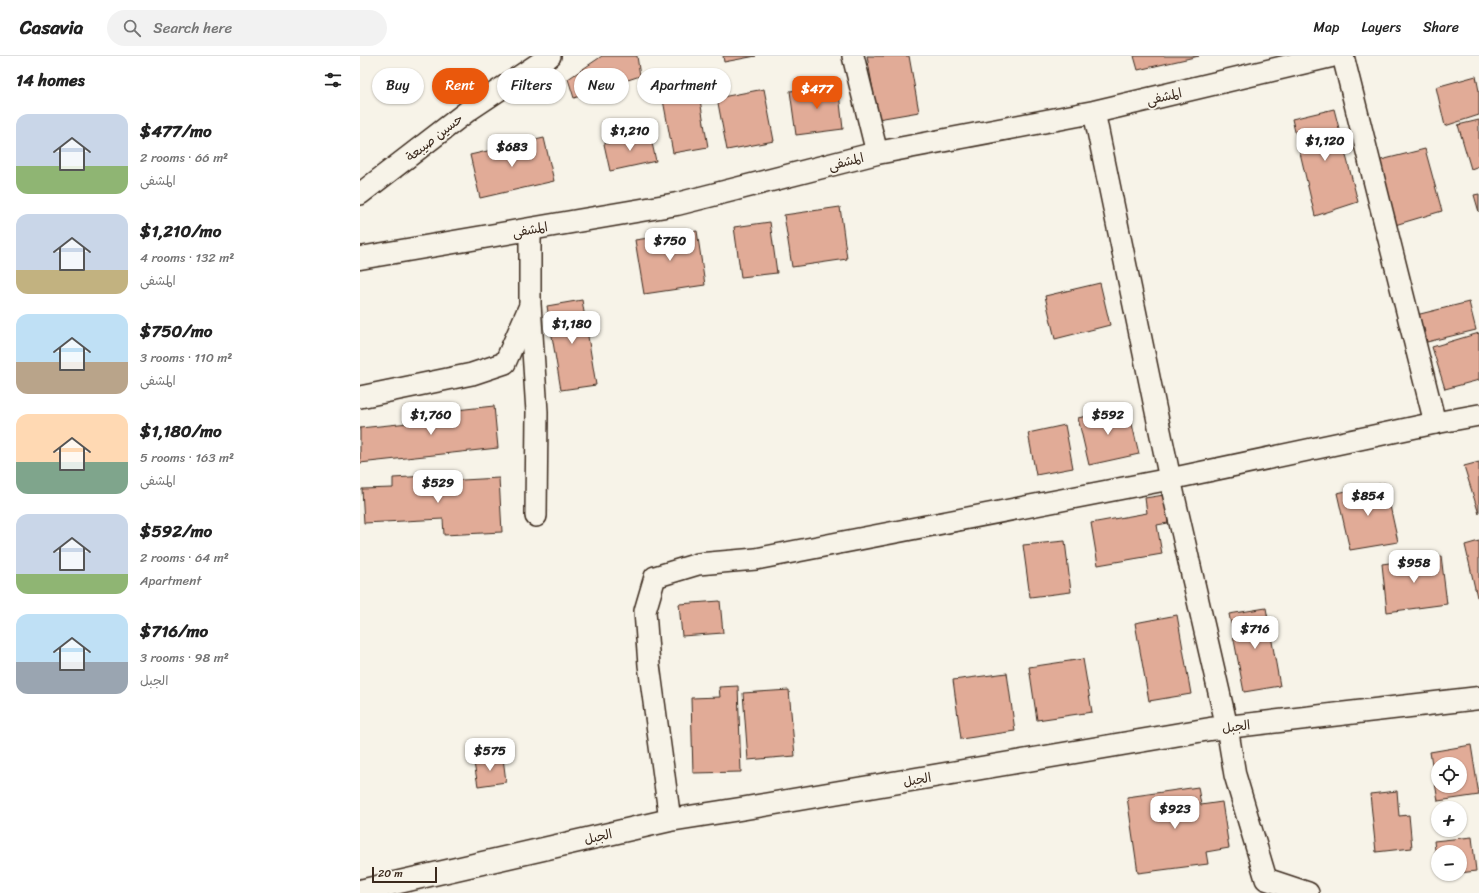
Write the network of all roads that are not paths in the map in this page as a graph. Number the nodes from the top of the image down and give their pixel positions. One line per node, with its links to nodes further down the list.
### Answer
1 (550, 56): 7 (street, حسين صيبعة)
2 (853, 56): 6 (street)
3 (1331, 56): 5 (street, المشفى)
4 (1343, 56): 13 (street)
5 (1094, 112): 6 (street, المشفى); 14 (street)
6 (876, 153): 8 (street, المشفى)
7 (360, 194)
8 (530, 229): 9 (street, المشفى); 10 (street)
9 (360, 258)
10 (530, 304): 11 (street); 15 (street)
11 (360, 397)
12 (1479, 415): 13 (street)
13 (1435, 423): 14 (street)
14 (1170, 479): 17 (street); 18 (street)
15 (536, 516)
16 (1479, 698): 17 (street, الجبل)
17 (1227, 727): 18 (street, الجبل); 20 (street)
18 (670, 820): 19 (street, الجبل)
19 (360, 891)
20 (1308, 893)

